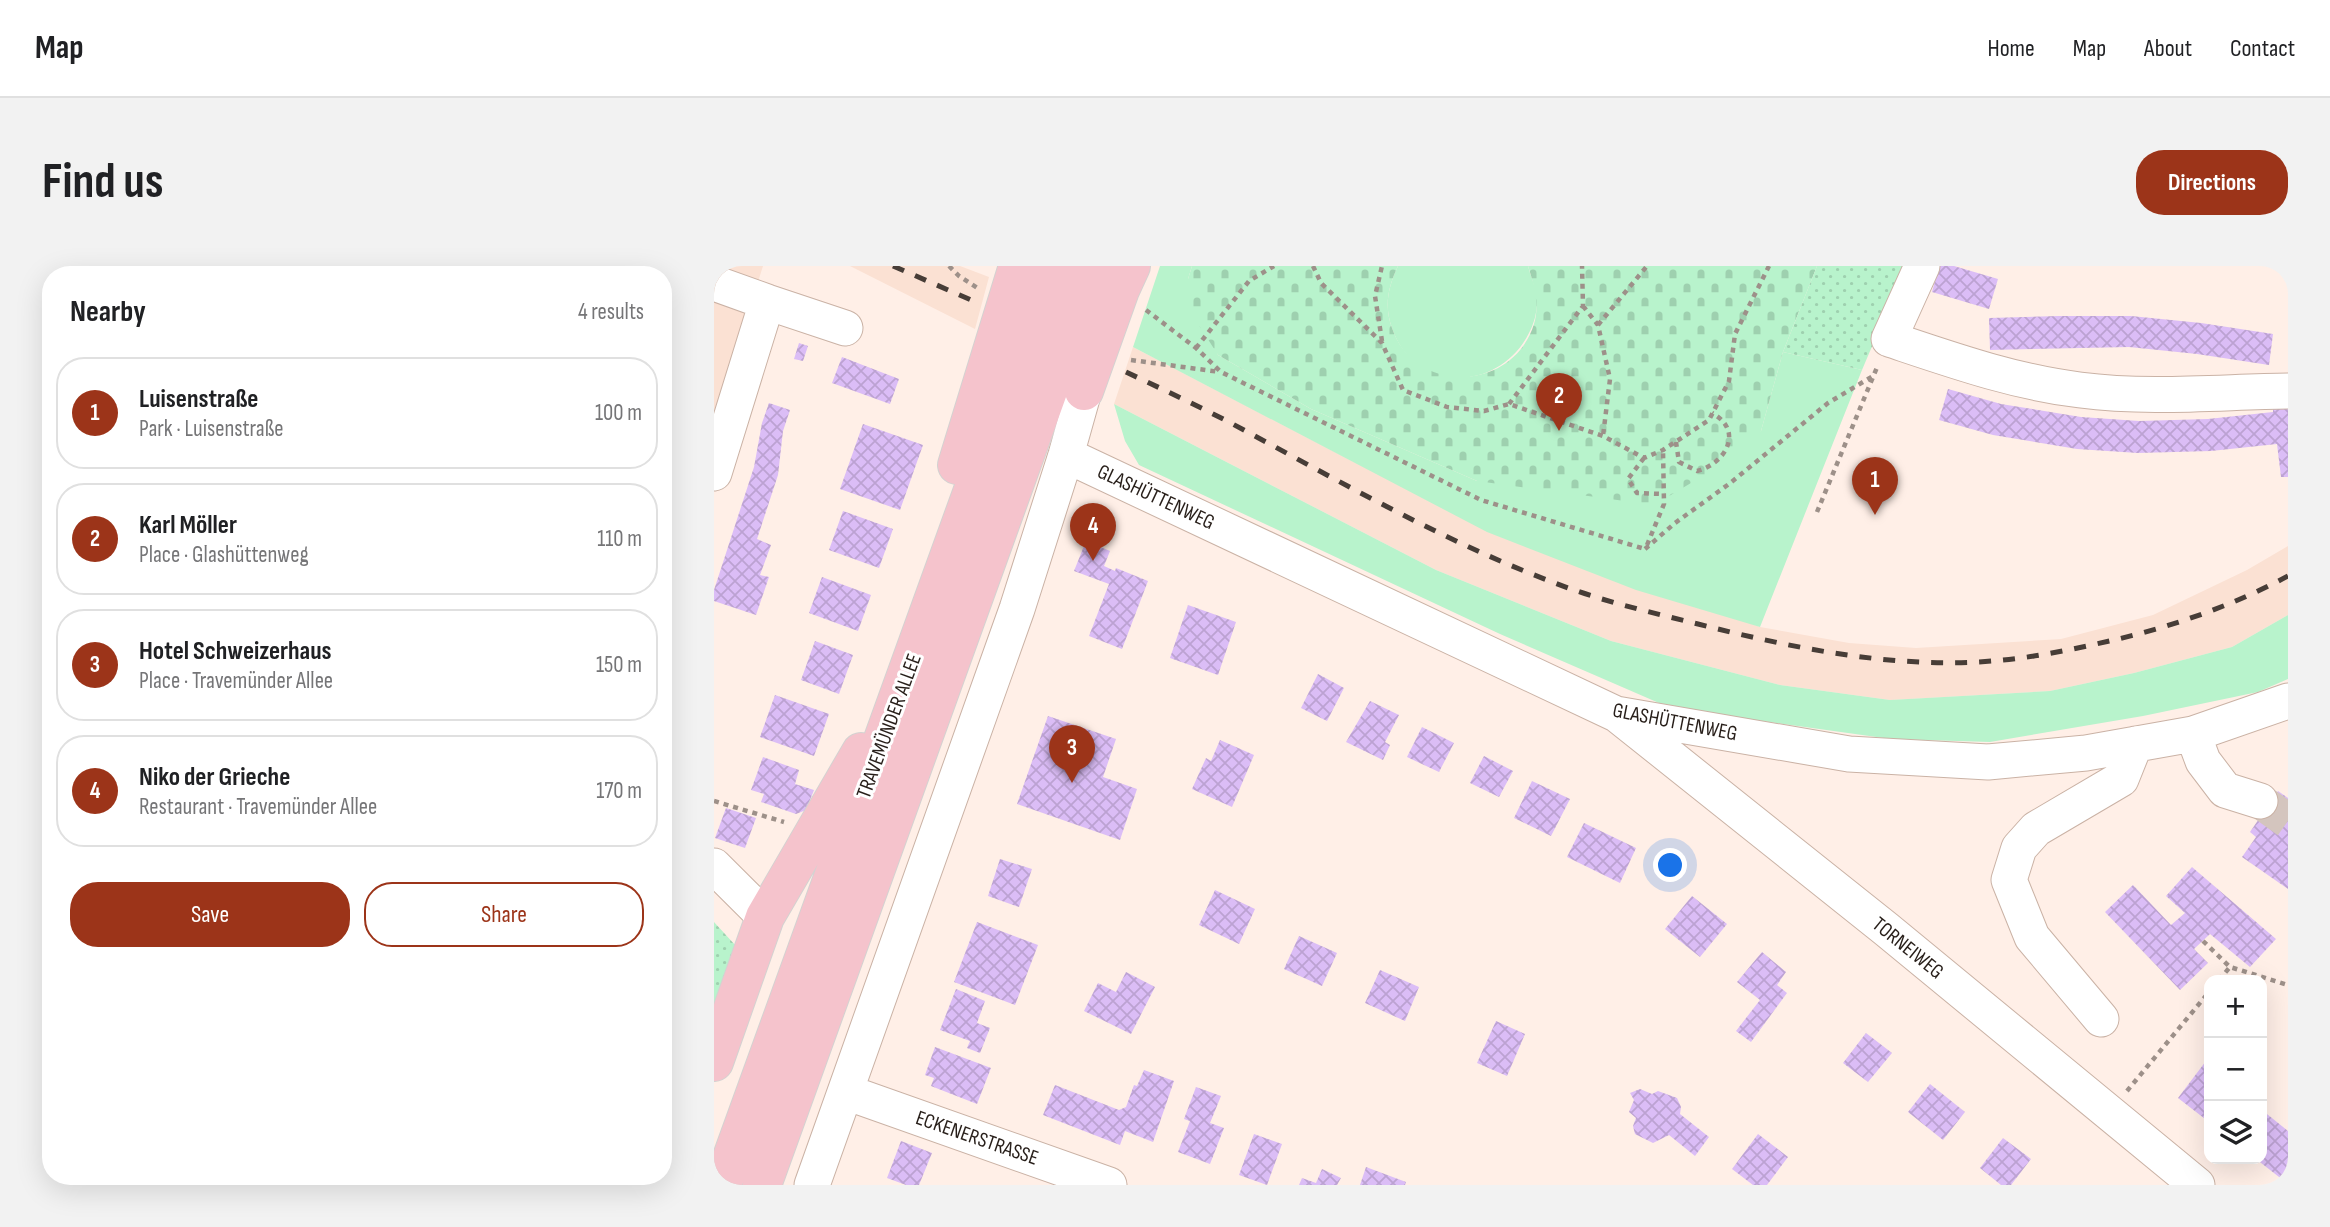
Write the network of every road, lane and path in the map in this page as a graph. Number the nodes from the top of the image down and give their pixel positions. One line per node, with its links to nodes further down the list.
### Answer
1 (949, 266): 14 (path)
2 (1018, 266): 39 (highway)
3 (1054, 266): 39 (highway, TRAVEMÜNDER ALLEE)
4 (1093, 266): 59 (highway, TRAVEMÜNDER ALLEE)
5 (1132, 266): 26 (highway)
6 (1274, 266): 22 (path)
7 (1313, 266): 21 (path)
8 (1382, 266): 21 (path)
9 (1582, 266): 17 (path)
10 (1647, 266): 18 (path)
11 (1769, 266): 29 (path)
12 (1922, 266): 20 (street)
13 (714, 283): 15 (street)
14 (979, 289)
15 (768, 302): 19 (street); 35 (street)
16 (1141, 306): 22 (path)
17 (1583, 306): 18 (path); 28 (path)
18 (1598, 325): 30 (path)
19 (845, 328)
20 (1889, 339): 25 (path); 27 (street)
21 (1382, 343): 28 (path)
22 (1196, 348): 24 (path)
23 (1131, 360): 24 (path)
24 (1221, 372): 38 (path)
25 (1873, 376): 37 (path); 38 (path)
26 (1084, 391): 33 (street)
27 (2288, 391)
28 (1509, 404): 30 (path)
29 (1712, 413): 31 (path); 31 (path)
30 (1603, 436): 34 (path)
31 (1676, 442): 32 (path)
32 (1663, 450): 34 (path); 36 (path)
33 (1066, 455): 41 (street, GLASHÜTTENWEG); 56 (street)
34 (1644, 458): 36 (path)
35 (714, 473)
36 (1664, 494): 38 (path)
37 (1817, 512)
38 (1646, 549)
39 (914, 657): 46 (highway); 58 (highway, TRAVEMÜNDER ALLEE)
40 (2288, 701): 42 (street, GLASHÜTTENWEG)
41 (1616, 714): 43 (street, GLASHÜTTENWEG); 57 (street, TORNEIWEG)
42 (2193, 734): 43 (street, GLASHÜTTENWEG); 45 (street)
43 (2134, 744): 54 (street)
44 (714, 800): 46 (path)
45 (2260, 801)
46 (815, 831): 48 (highway)
47 (714, 866): 48 (street)
48 (765, 917): 55 (highway)
49 (2203, 941): 50 (path)
50 (2230, 967): 51 (path); 52 (path)
51 (2223, 975)
52 (2288, 985)
53 (2204, 998): 57 (path)
54 (2101, 1019)
55 (714, 1062)
56 (846, 1092): 60 (street); 61 (street, ECKENERSTRASSE)
57 (2109, 1113): 62 (street, TORNEIWEG)
58 (722, 1185)
59 (762, 1185)
60 (812, 1185)
61 (1110, 1185)
62 (2197, 1185)

